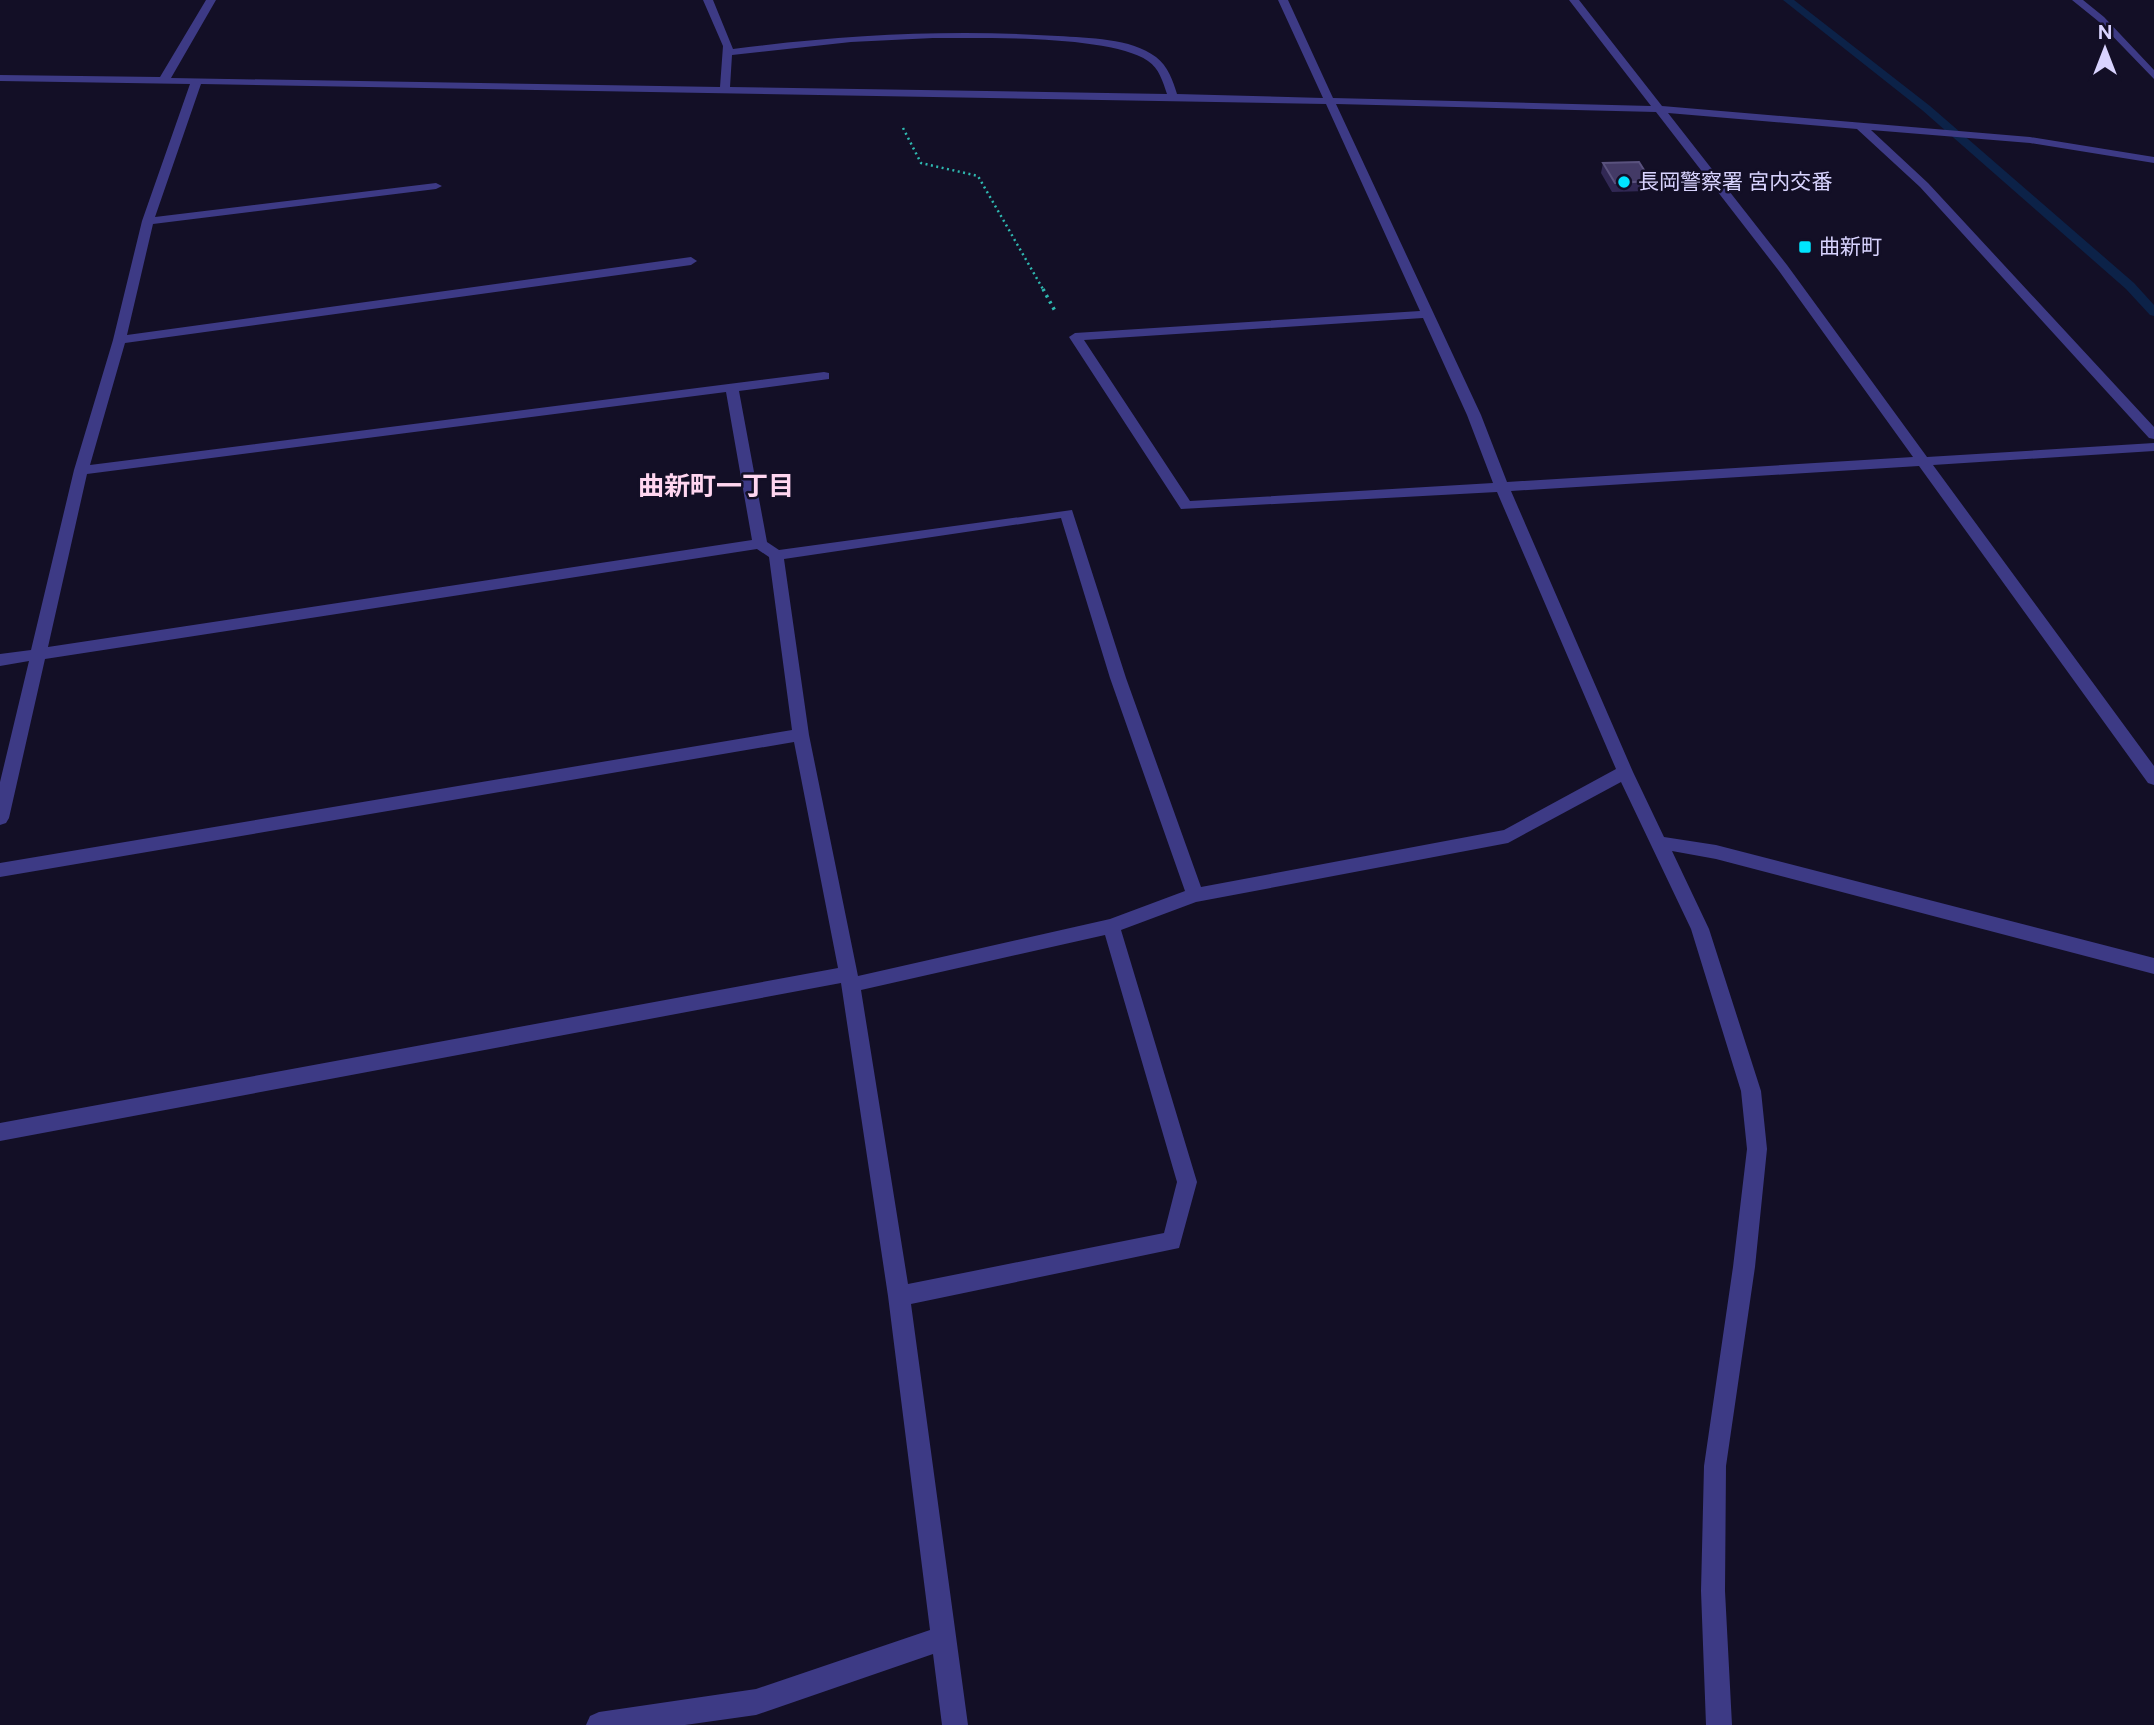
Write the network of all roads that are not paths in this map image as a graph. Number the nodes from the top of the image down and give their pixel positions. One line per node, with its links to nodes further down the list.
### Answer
1 (211, 0): 9 (street)
2 (708, 0): 6 (street)
3 (1283, 0): 13 (street)
4 (1574, 0): 14 (street)
5 (2077, 0): 7 (street)
6 (728, 53): 11 (street); 12 (street)
7 (2154, 76)
8 (0, 78): 9 (street)
9 (163, 82): 10 (street)
10 (196, 83): 11 (street); 18 (street)
11 (725, 90): 12 (street)
12 (1173, 97): 13 (street)
13 (1327, 100): 14 (street); 20 (street)
14 (1659, 109): 15 (street); 26 (street)
15 (1859, 125): 16 (street); 24 (street)
16 (2154, 160)
17 (436, 186): 18 (street)
18 (148, 221): 21 (street)
19 (691, 261): 21 (street)
20 (1427, 314): 28 (street); 28 (street)
21 (119, 340): 27 (street)
22 (824, 376): 23 (street)
23 (732, 390): 27 (street); 29 (street)
24 (2154, 435)
25 (2154, 447): 26 (street)
26 (1921, 460): 28 (street); 35 (street)
27 (81, 470): 31 (street)
28 (1501, 485): 34 (street)
29 (760, 544): 30 (street); 31 (street)
30 (776, 555): 33 (street); 39 (street)
31 (38, 654): 32 (street); 36 (street)
32 (0, 660)
33 (801, 735): 38 (street); 42 (street)
34 (1625, 772): 37 (street); 39 (street)
35 (2154, 779)
36 (0, 818)
37 (1657, 842): 41 (street); 48 (street)
38 (0, 870)
39 (1195, 895): 40 (street)
40 (1111, 926): 42 (street); 44 (street)
41 (2154, 966)
42 (849, 979): 43 (street); 44 (street)
43 (0, 1132)
44 (899, 1296): 45 (street)
45 (943, 1639): 46 (street); 47 (street)
46 (599, 1725)
47 (955, 1725)
48 (1719, 1725)

